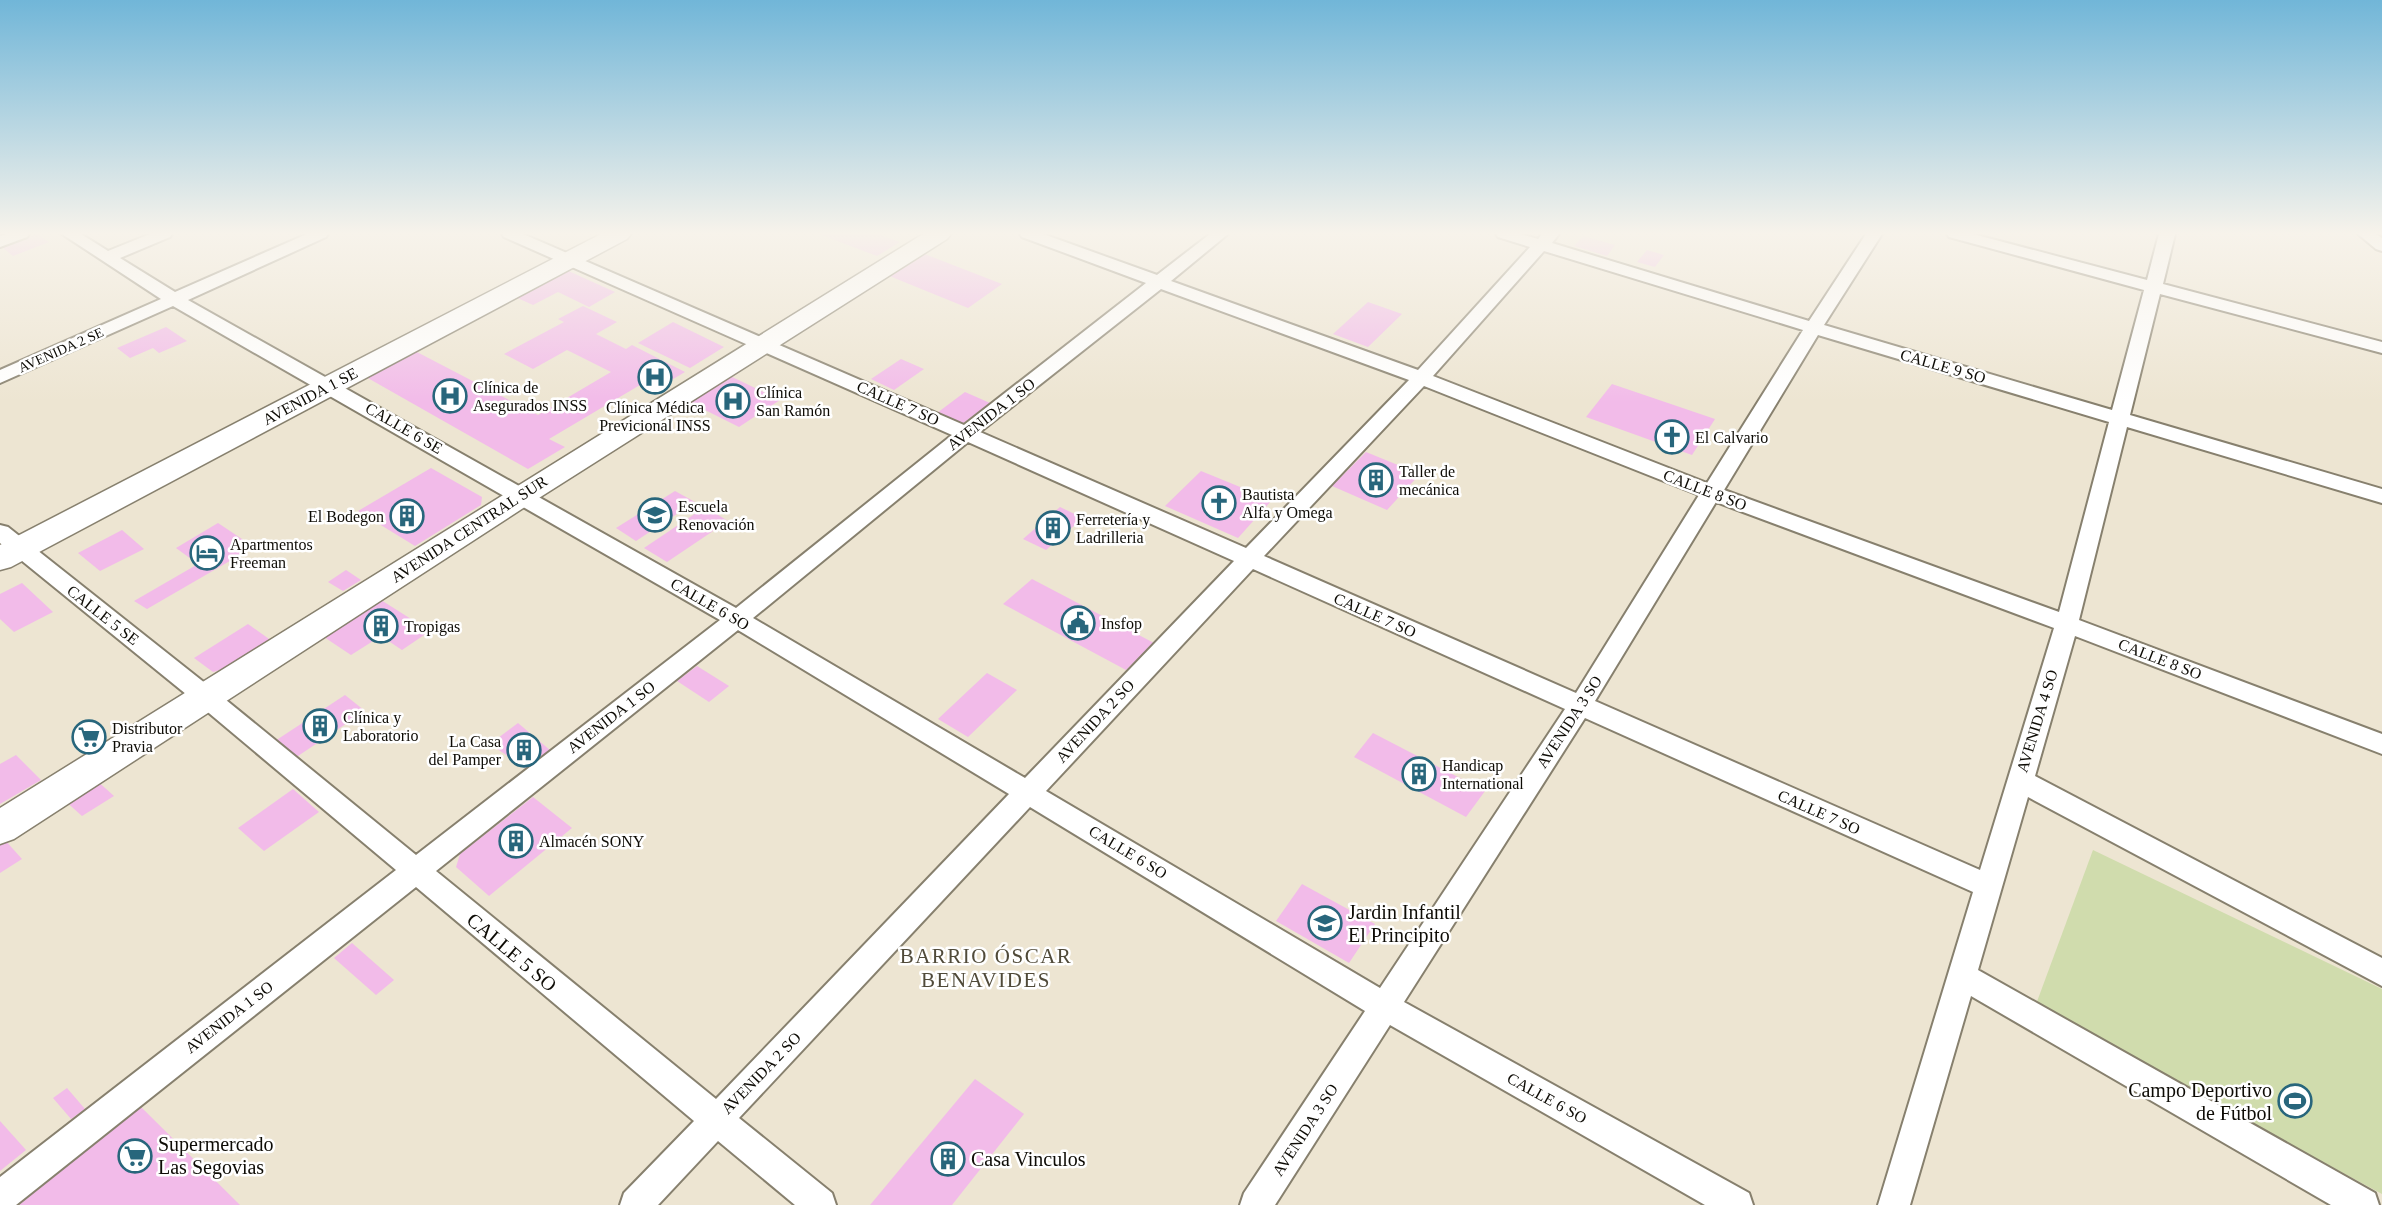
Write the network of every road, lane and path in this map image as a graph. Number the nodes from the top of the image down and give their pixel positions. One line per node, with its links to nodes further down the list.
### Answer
1 (160, 290): 13 (street, CALLE 6 SE)
2 (194, 290): 13 (street, AVENIDA 2 SE)
3 (512, 290): 19 (street, AVENIDA 1 SE)
4 (640, 290): 15 (street, CALLE 7 SO)
5 (848, 290): 15 (street, AVENIDA CENTRAL SUR)
6 (1151, 290): 21 (street, AVENIDA 1 SO)
7 (1180, 290): 18 (street, CALLE 8 SO)
8 (1500, 290): 18 (street, AVENIDA 2 SO)
9 (1700, 290): 14 (street, CALLE 9 SO)
10 (1838, 290): 14 (street, AVENIDA 3 SO)
11 (2151, 290): 20 (street, AVENIDA 4 SO)
12 (2164, 290): 16 (street)
13 (174, 299): 17 (street, AVENIDA 2 SE); 19 (street, CALLE 6 SE)
14 (1813, 328): 20 (street, CALLE 9 SO); 22 (street, AVENIDA 3 SO)
15 (762, 343): 21 (street, CALLE 7 SO); 23 (street, AVENIDA CENTRAL SUR)
16 (2382, 348)
17 (0, 377)
18 (1421, 378): 22 (street, CALLE 8 SO); 26 (street, AVENIDA 2 SO)
19 (330, 386): 23 (street, CALLE 6 SE); 25 (street, AVENIDA 1 SE)
20 (2120, 418): 24 (street, CALLE 9 SO); 28 (street, AVENIDA 4 SO)
21 (966, 433): 26 (street, CALLE 7 SO); 27 (street, AVENIDA 1 SO)
22 (1713, 493): 28 (street, CALLE 8 SO); 30 (street, AVENIDA 3 SO)
23 (520, 496): 27 (street, CALLE 6 SO); 29 (street, AVENIDA CENTRAL SUR)
24 (2382, 496)
25 (6, 547): 29 (street, CALLE 5 SE)
26 (1248, 559): 30 (street, CALLE 7 SO); 33 (street, AVENIDA 2 SO)
27 (737, 619): 33 (street, CALLE 6 SO); 35 (street, AVENIDA 1 SO)
28 (2067, 624): 31 (street, CALLE 8 SO); 32 (street, AVENIDA 4 SO)
29 (206, 697): 34 (street, AVENIDA CENTRAL SUR); 35 (street, CALLE 5 SO)
30 (1580, 706): 36 (street, CALLE 7 SO); 39 (street, AVENIDA 3 SO)
31 (2382, 744)
32 (2020, 780): 36 (street, AVENIDA 4 SO); 37 (street)
33 (1028, 793): 39 (street, CALLE 6 SO); 40 (street, AVENIDA 2 SO)
34 (0, 828)
35 (414, 871): 40 (street, CALLE 5 SO); 41 (street, AVENIDA 1 SO)
36 (1988, 886): 38 (street, AVENIDA 4 SO)
37 (2382, 973)
38 (1962, 976): 46 (street, AVENIDA 4 SO); 47 (street)
39 (1386, 1007): 44 (street, AVENIDA 3 SO); 45 (street, CALLE 6 SO)
40 (716, 1120): 42 (street, AVENIDA 2 SO); 43 (street, CALLE 5 SO)
41 (0, 1197)
42 (636, 1205)
43 (820, 1205)
44 (1256, 1205)
45 (1737, 1205)
46 (1894, 1205)
47 (2363, 1205)

